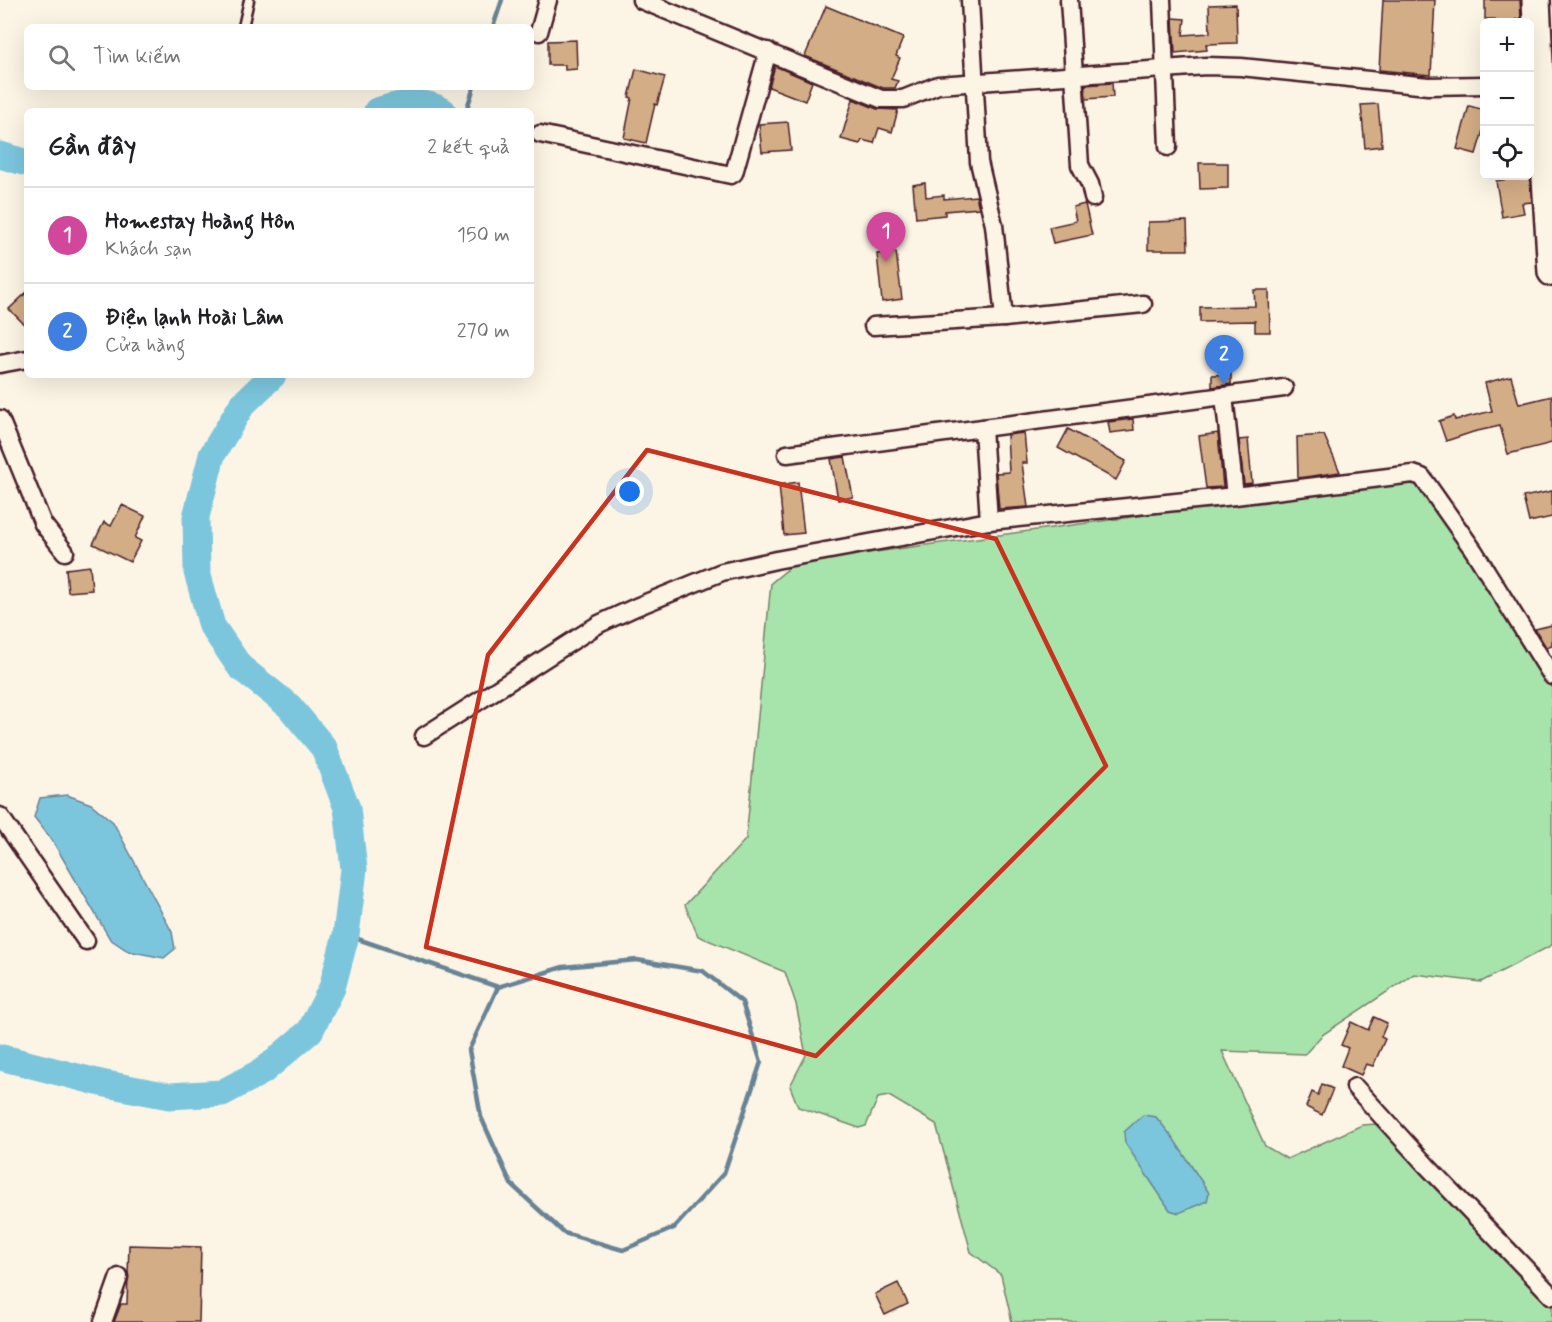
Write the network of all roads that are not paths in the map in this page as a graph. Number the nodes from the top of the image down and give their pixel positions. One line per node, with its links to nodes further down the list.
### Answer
1 (249, 0): 8 (lane)
2 (548, 0): 9 (street)
3 (642, 0): 10 (street)
4 (970, 0): 13 (street)
5 (1069, 0): 12 (street)
6 (1162, 0): 11 (street)
7 (1536, 0): 14 (main road)
8 (244, 24)
9 (539, 32)
10 (768, 51): 13 (street); 16 (street)
11 (1164, 67): 12 (street); 15 (street); 17 (street)
12 (1074, 75): 13 (street); 18 (street)
13 (974, 84): 21 (street)
14 (1535, 84): 19 (main road)
15 (1480, 85)
16 (540, 134)
17 (1168, 147)
18 (1093, 198)
19 (1552, 272)
20 (1143, 304): 21 (street)
21 (1004, 318): 22 (street)
22 (873, 326)
23 (24, 360): 24 (street)
24 (0, 364)
25 (1284, 388): 26 (street)
26 (1224, 396): 28 (street); 30 (street)
27 (0, 418): 32 (street)
28 (983, 428): 29 (street); 31 (street)
29 (787, 454)
30 (1235, 496): 31 (street); 33 (street)
31 (989, 521): 34 (street)
32 (64, 552)
33 (1552, 676)
34 (424, 736)
35 (0, 816): 36 (street)
36 (86, 940)
37 (1356, 1087): 39 (street)
38 (119, 1277): 40 (street)
39 (1552, 1296)
40 (103, 1322)

